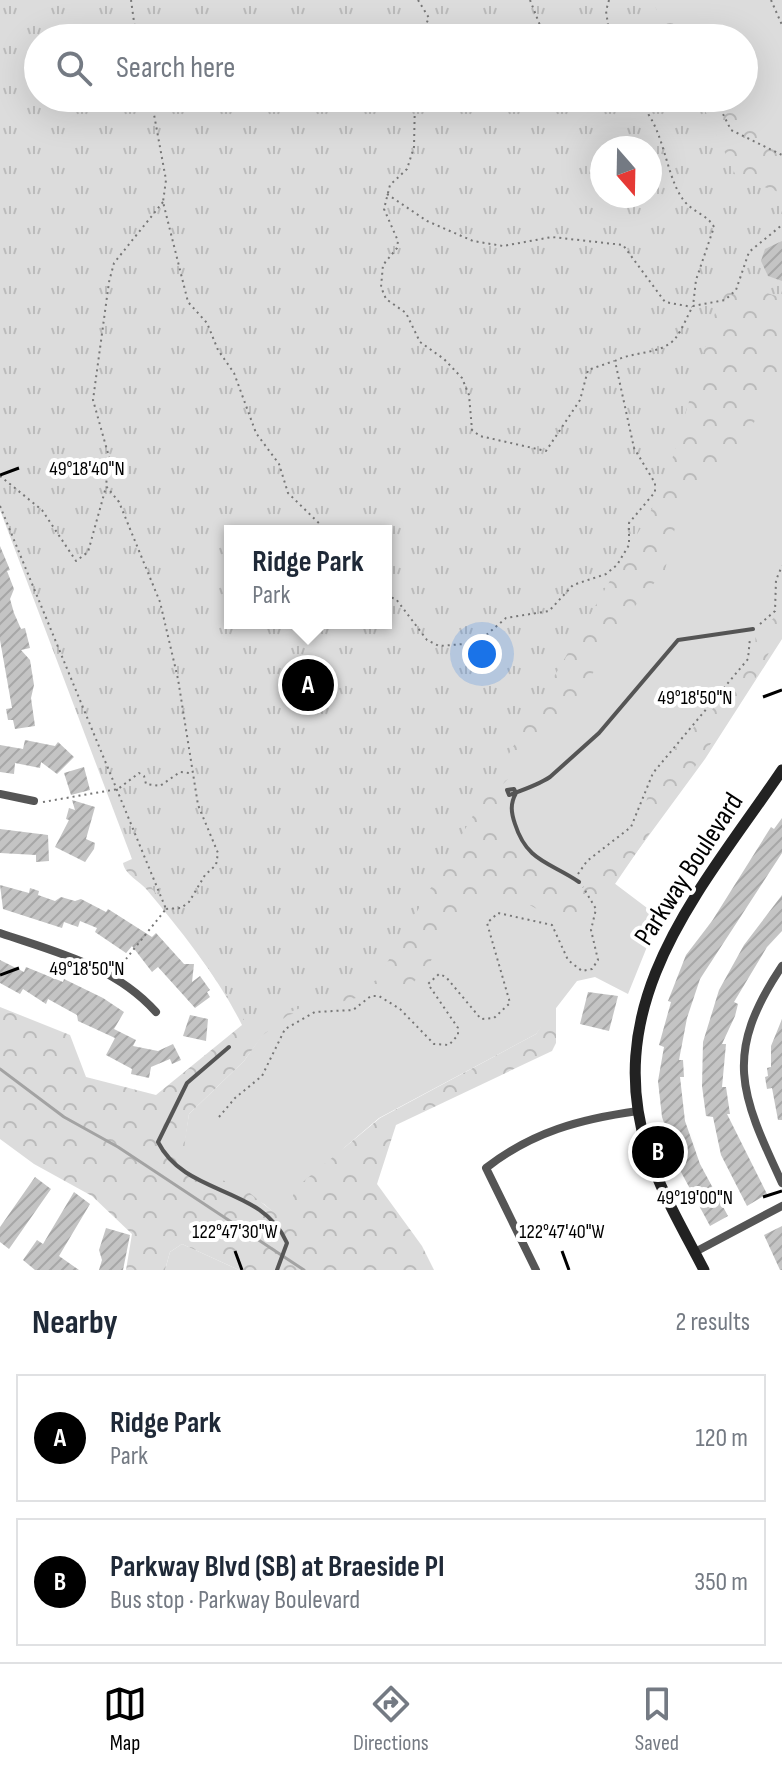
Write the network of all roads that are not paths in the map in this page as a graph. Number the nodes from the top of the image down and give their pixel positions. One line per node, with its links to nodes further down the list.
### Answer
1 (753, 629): 3 (lane)
2 (782, 770): 12 (street, Parkway Boulevard)
3 (516, 793): 6 (lane); 6 (lane)
4 (0, 794): 5 (street)
5 (34, 801)
6 (511, 802): 7 (lane)
7 (579, 882)
8 (0, 933): 10 (street)
9 (782, 966): 13 (street)
10 (156, 1012)
11 (229, 1047): 16 (lane)
12 (638, 1111): 15 (street, Parkway Boulevard); 17 (street)
13 (782, 1183)
14 (782, 1206): 15 (street)
15 (695, 1252): 18 (street, Parkway Boulevard)
16 (277, 1270)
17 (536, 1270)
18 (704, 1270)

